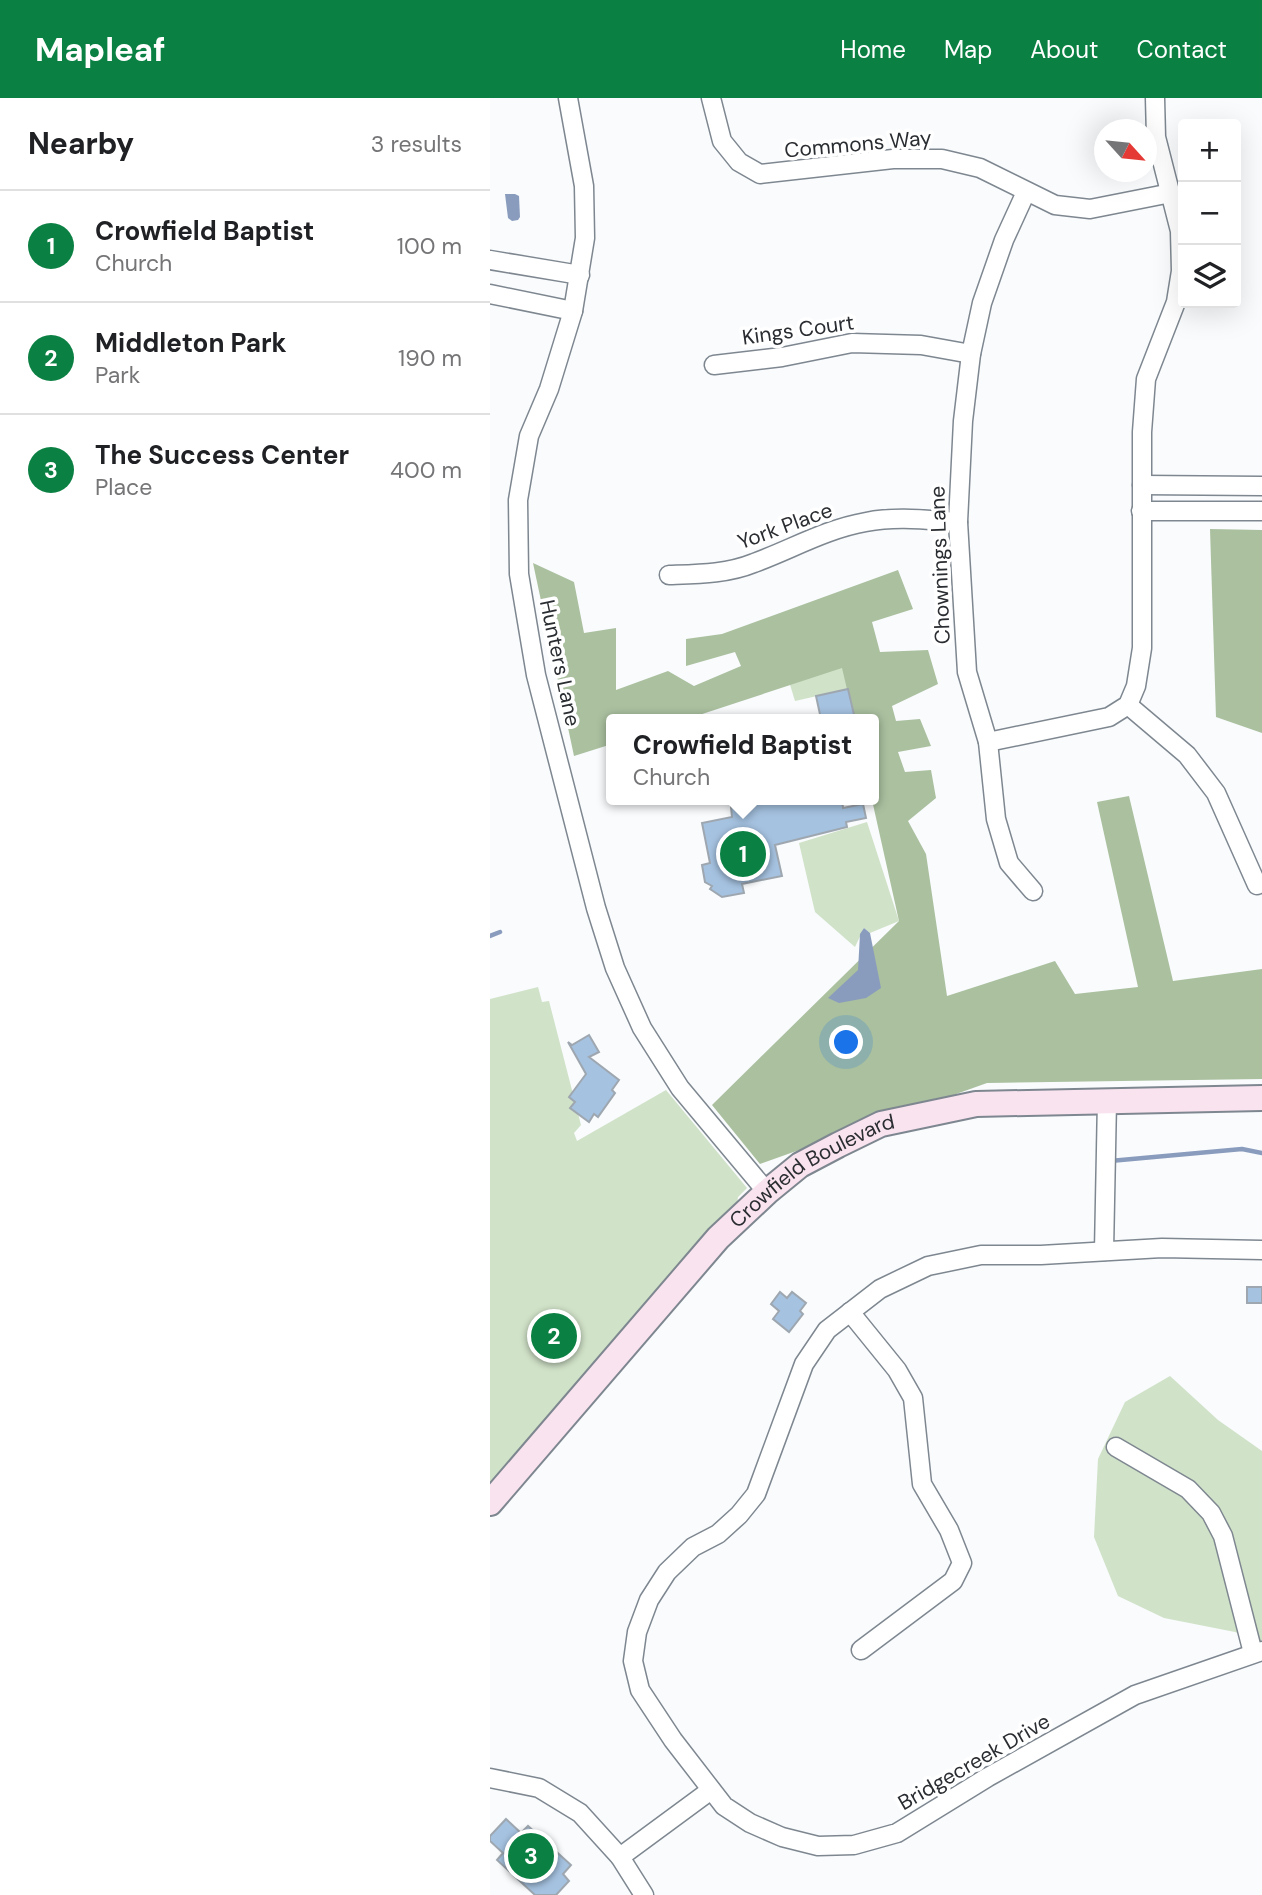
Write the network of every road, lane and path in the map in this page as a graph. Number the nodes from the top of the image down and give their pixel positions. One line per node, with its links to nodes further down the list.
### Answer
1 (568, 98): 7 (street, Hunters Lane)
2 (711, 98): 4 (street, Commons Way)
3 (1155, 98): 5 (street)
4 (1026, 192): 5 (street, Commons Way); 10 (street, Chownings Lane)
5 (1171, 193): 12 (street)
6 (490, 260): 7 (street)
7 (580, 275): 9 (street, Hunters Lane)
8 (490, 294): 9 (street)
9 (573, 311): 24 (street, Hunters Lane)
10 (971, 355): 11 (street, Kings Court); 16 (street, Chownings Lane)
11 (714, 365)
12 (1142, 485): 13 (street); 14 (street)
13 (1262, 486)
14 (1141, 511): 15 (street); 18 (street)
15 (1262, 511)
16 (958, 522): 17 (street, York Place); 19 (street, Chownings Lane)
17 (669, 575)
18 (1128, 705): 19 (street); 20 (street)
19 (988, 742): 21 (street, Chownings Lane)
20 (1257, 885)
21 (1033, 891)
22 (1262, 1098): 23 (main road, Crowfield Boulevard)
23 (1107, 1100): 24 (main road, Crowfield Boulevard); 26 (street)
24 (767, 1192): 29 (main road, Crowfield Boulevard)
25 (1262, 1250): 26 (street, Bridgecreek Drive)
26 (1104, 1251): 27 (street, Bridgecreek Drive)
27 (850, 1312): 30 (street); 33 (street, Bridgecreek Drive)
28 (1116, 1447): 31 (street)
29 (490, 1503)
30 (862, 1650)
31 (1257, 1652): 33 (street, Bridgecreek Drive)
32 (490, 1778): 34 (street)
33 (710, 1790): 34 (street)
34 (620, 1857): 35 (street)
35 (644, 1895)

